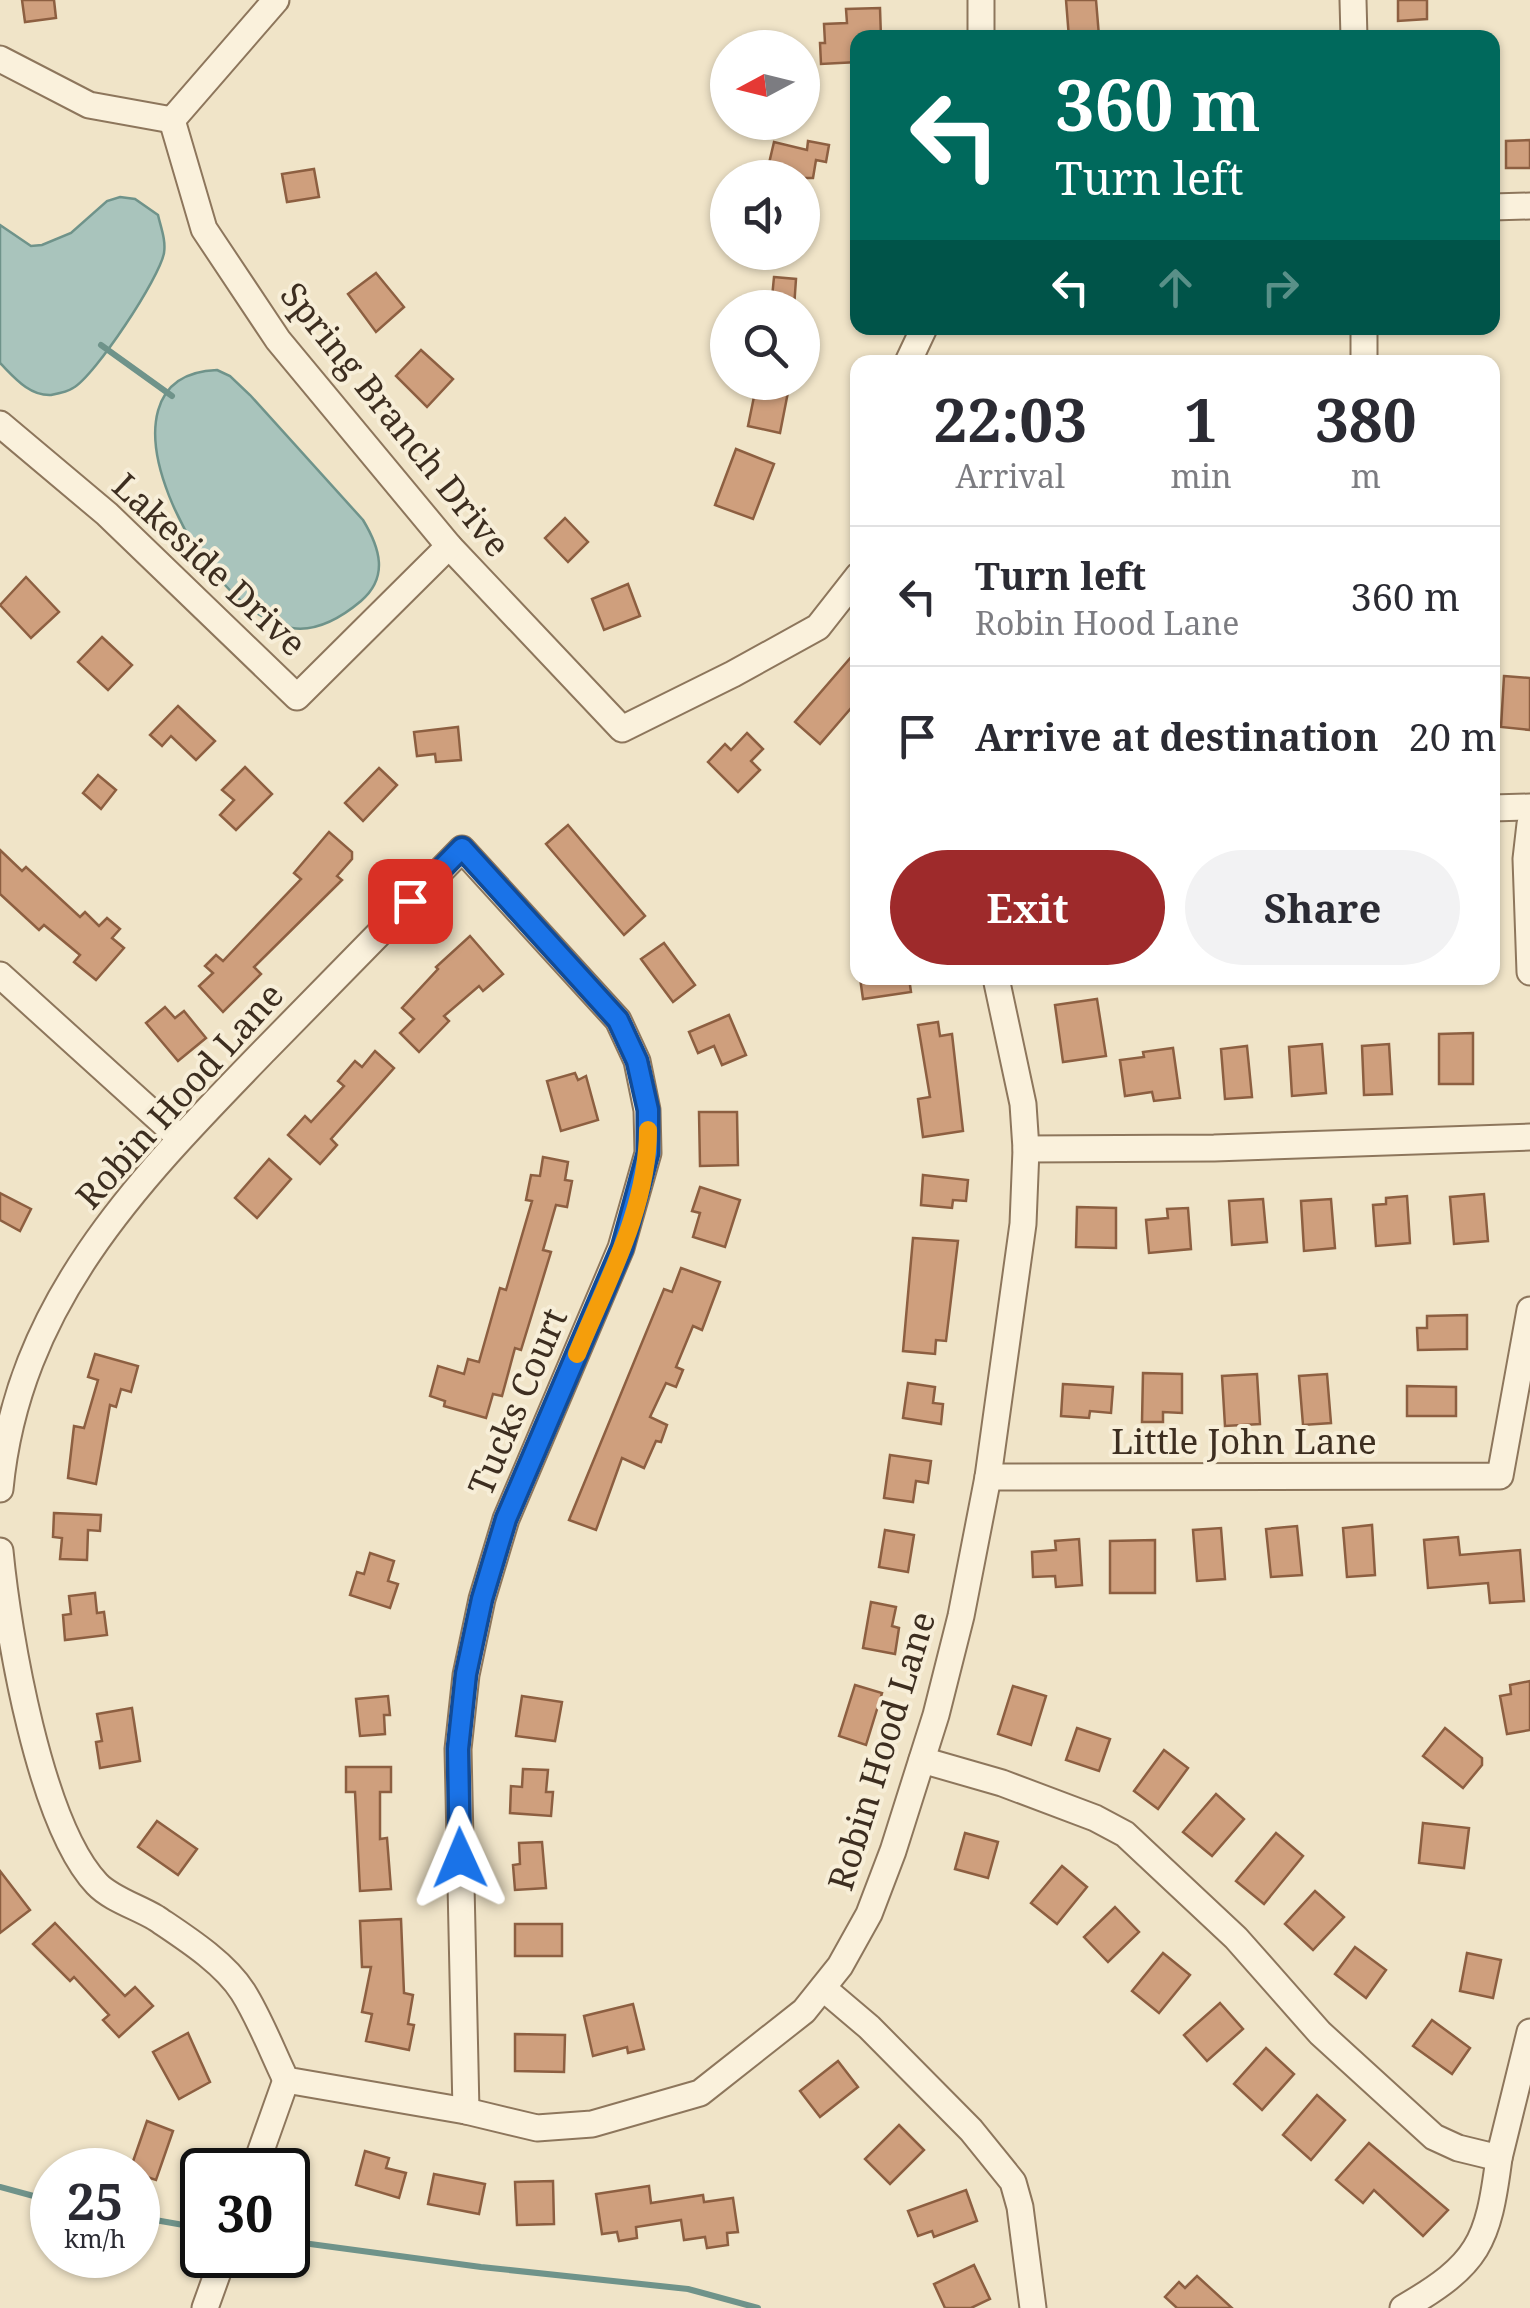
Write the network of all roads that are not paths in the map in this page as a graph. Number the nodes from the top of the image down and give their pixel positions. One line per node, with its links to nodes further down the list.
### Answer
1 (276, 0): 7 (street)
2 (982, 0): 4 (street)
3 (1353, 0): 5 (street)
4 (981, 30)
5 (1354, 30)
6 (0, 59): 7 (street)
7 (172, 120): 11 (street, Spring Branch Drive)
8 (1530, 206): 9 (street)
9 (1500, 207)
10 (0, 424): 11 (street, Lakeside Drive)
11 (449, 546): 12 (street, Spring Branch Drive)
12 (850, 586)
13 (1530, 807): 14 (street)
14 (1500, 808)
15 (1530, 824): 17 (street)
16 (462, 848): 21 (street, Robin Hood Lane); 31 (street, Tucks Court)
17 (1530, 972)
18 (0, 975): 21 (street)
19 (998, 985): 22 (street, Robin Hood Lane)
20 (1530, 1137): 22 (street)
21 (180, 1138): 25 (street, Robin Hood Lane)
22 (1026, 1149): 24 (street, Robin Hood Lane)
23 (1530, 1310): 24 (street, Little John Lane)
24 (988, 1477): 27 (street, Robin Hood Lane)
25 (0, 1489)
26 (0, 1551): 30 (street)
27 (922, 1760): 28 (street, Robin Hood Lane); 33 (street)
28 (822, 1988): 31 (street, Robin Hood Lane); 36 (street)
29 (1530, 2032): 33 (street)
30 (286, 2080): 31 (street, Robin Hood Lane); 32 (street)
31 (466, 2111)
32 (262, 2148)
33 (1499, 2158): 37 (street)
34 (216, 2278): 35 (street)
35 (205, 2308)
36 (1033, 2308)
37 (1403, 2308)

